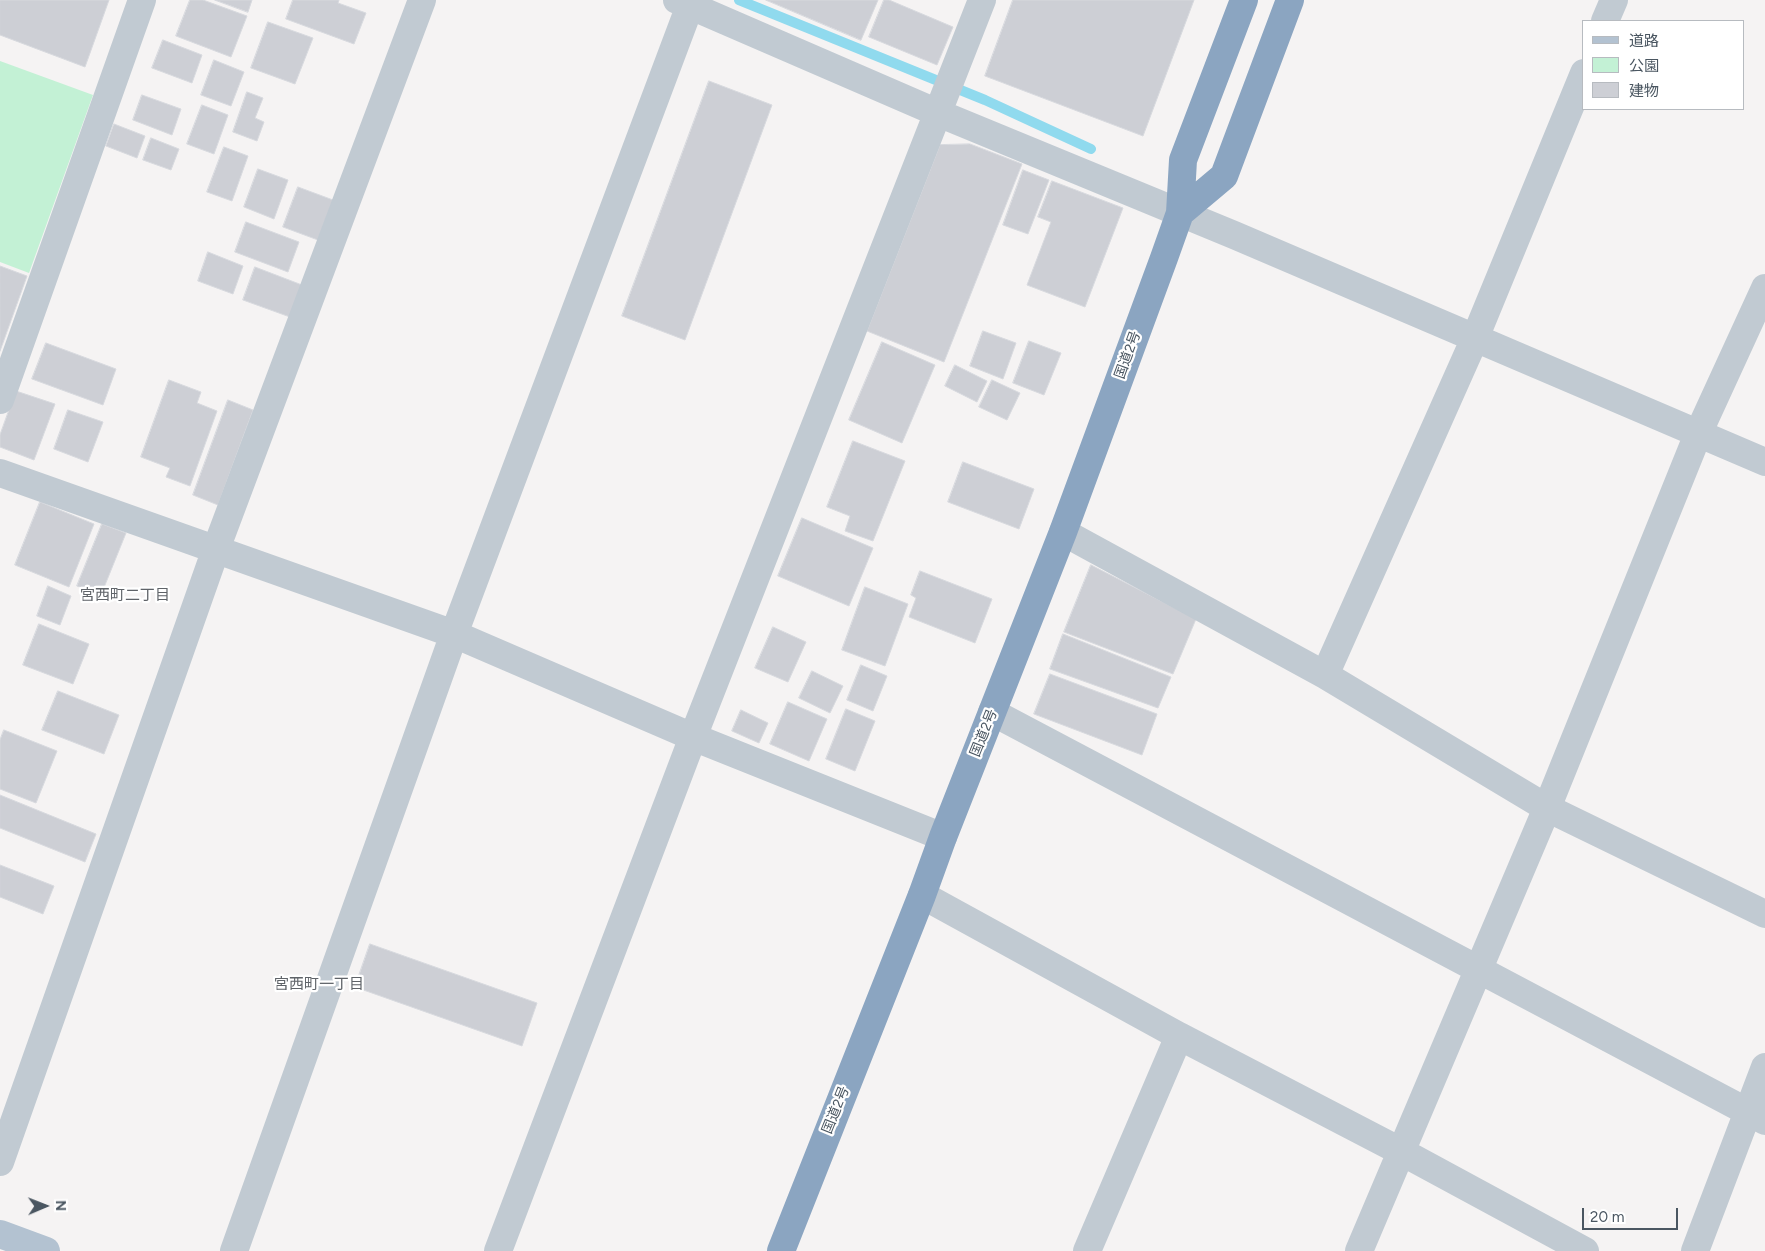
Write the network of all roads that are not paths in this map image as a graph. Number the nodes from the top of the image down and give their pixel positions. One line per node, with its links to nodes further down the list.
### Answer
1 (142, 0): 14 (street)
2 (422, 0): 19 (street)
3 (982, 0): 10 (street)
4 (1244, 0): 11 (highway, 国道2号)
5 (1290, 0): 11 (highway, 国道2号)
6 (1614, 0): 8 (street)
7 (687, 2): 10 (street); 20 (street)
8 (1605, 20)
9 (1582, 78): 13 (street)
10 (938, 113): 11 (street); 23 (street)
11 (1180, 213): 13 (street); 18 (highway, 国道2号)
12 (1765, 288): 15 (street)
13 (1475, 338): 15 (street); 21 (street)
14 (0, 400)
15 (1698, 434): 16 (street); 24 (street)
16 (1765, 462)
17 (0, 473): 19 (street)
18 (1063, 532): 21 (street); 22 (highway, 国道2号)
19 (216, 550): 20 (street); 33 (street)
20 (454, 634): 23 (street); 36 (street)
21 (1325, 675): 24 (street)
22 (992, 712): 25 (highway, 国道2号); 28 (street)
23 (693, 737): 25 (street); 37 (street)
24 (1547, 808): 27 (street); 28 (street)
25 (942, 837): 26 (highway, 国道2号)
26 (922, 895): 29 (street); 38 (highway, 国道2号)
27 (1765, 914)
28 (1480, 969): 31 (street); 32 (street)
29 (1179, 1036): 32 (street); 39 (street)
30 (1765, 1067): 31 (street)
31 (1756, 1116): 42 (street)
32 (1402, 1152): 40 (street); 41 (street)
33 (0, 1162)
34 (0, 1234): 35 (main road)
35 (46, 1251)
36 (234, 1251)
37 (498, 1251)
38 (781, 1251)
39 (1087, 1251)
40 (1359, 1251)
41 (1584, 1251)
42 (1695, 1251)

